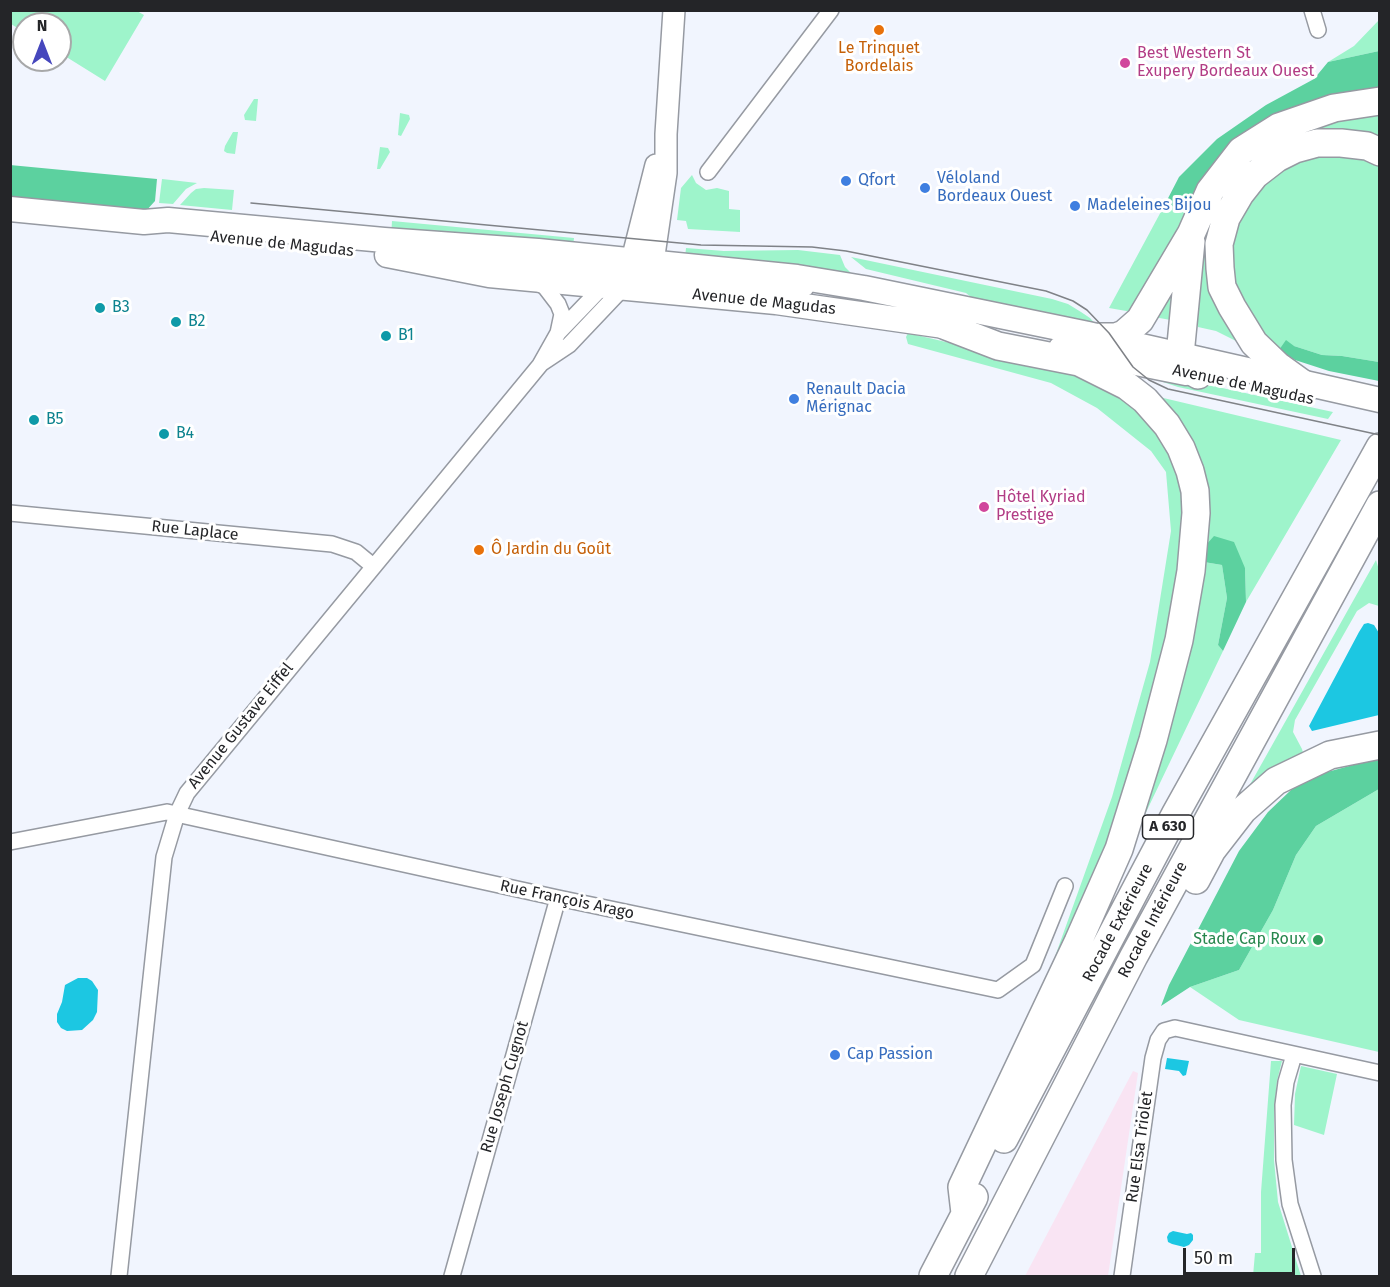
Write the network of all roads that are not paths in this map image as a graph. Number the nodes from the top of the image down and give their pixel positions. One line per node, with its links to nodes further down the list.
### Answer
1 (674, 10): 12 (main road)
2 (831, 10): 7 (street)
3 (1312, 10): 4 (street)
4 (1318, 30)
5 (1380, 101): 10 (highway)
6 (1380, 152): 20 (highway)
7 (708, 172)
8 (10, 209): 9 (main road, Avenue de Magudas)
9 (144, 222): 11 (main road, Avenue de Magudas); 12 (main road, Avenue de Magudas)
10 (1191, 234): 16 (highway); 17 (highway)
11 (446, 266): 12 (main road); 13 (main road, Avenue de Magudas)
12 (629, 274): 13 (main road, Avenue de Magudas); 14 (main road, Avenue de Magudas); 15 (street, Avenue Gustave Eiffel); 16 (main road, Avenue de Magudas); 18 (street, Avenue Gustave Eiffel)
13 (530, 279): 15 (street, Avenue Gustave Eiffel)
14 (946, 326): 19 (main road, Avenue de Magudas); 38 (highway)
15 (558, 333): 18 (street, Avenue Gustave Eiffel)
16 (1101, 337): 17 (main road, Avenue de Magudas)
17 (1180, 355): 19 (highway); 20 (main road, Avenue de Magudas)
18 (540, 365): 29 (street, Avenue Gustave Eiffel)
19 (1198, 375): 21 (main road, Avenue de Magudas)
20 (1303, 384): 21 (main road, Avenue de Magudas)
21 (1341, 399): 22 (main road, Avenue de Magudas); 23 (main road, Avenue de Magudas)
22 (1380, 400)
23 (1380, 414)
24 (1380, 437): 26 (highway)
25 (1380, 447): 26 (highway, Rocade Extérieure / A 630)
26 (1362, 475): 38 (highway, Rocade Extérieure / A 630)
27 (1380, 505): 35 (highway, Rocade Intérieure / A 630)
28 (10, 513): 29 (street, Rue Laplace)
29 (373, 566): 31 (street, Avenue Gustave Eiffel)
30 (1380, 746): 35 (highway)
31 (177, 814): 32 (street, Rue François Arago); 34 (street, Rue François Arago); 39 (street, Avenue Gustave Eiffel)
32 (10, 842)
33 (1065, 886): 34 (street, Rue François Arago)
34 (558, 898): 40 (street, Rue Joseph Cugnot)
35 (1134, 956): 42 (highway, Rocade Intérieure / A 630)
36 (1294, 1055): 37 (street); 43 (street, Rue Elsa Triolet); 44 (street)
37 (1380, 1073)
38 (965, 1213): 41 (highway, Rocade Extérieure / A 630)
39 (119, 1276)
40 (452, 1276)
41 (933, 1276)
42 (969, 1276)
43 (1122, 1276)
44 (1313, 1276)

